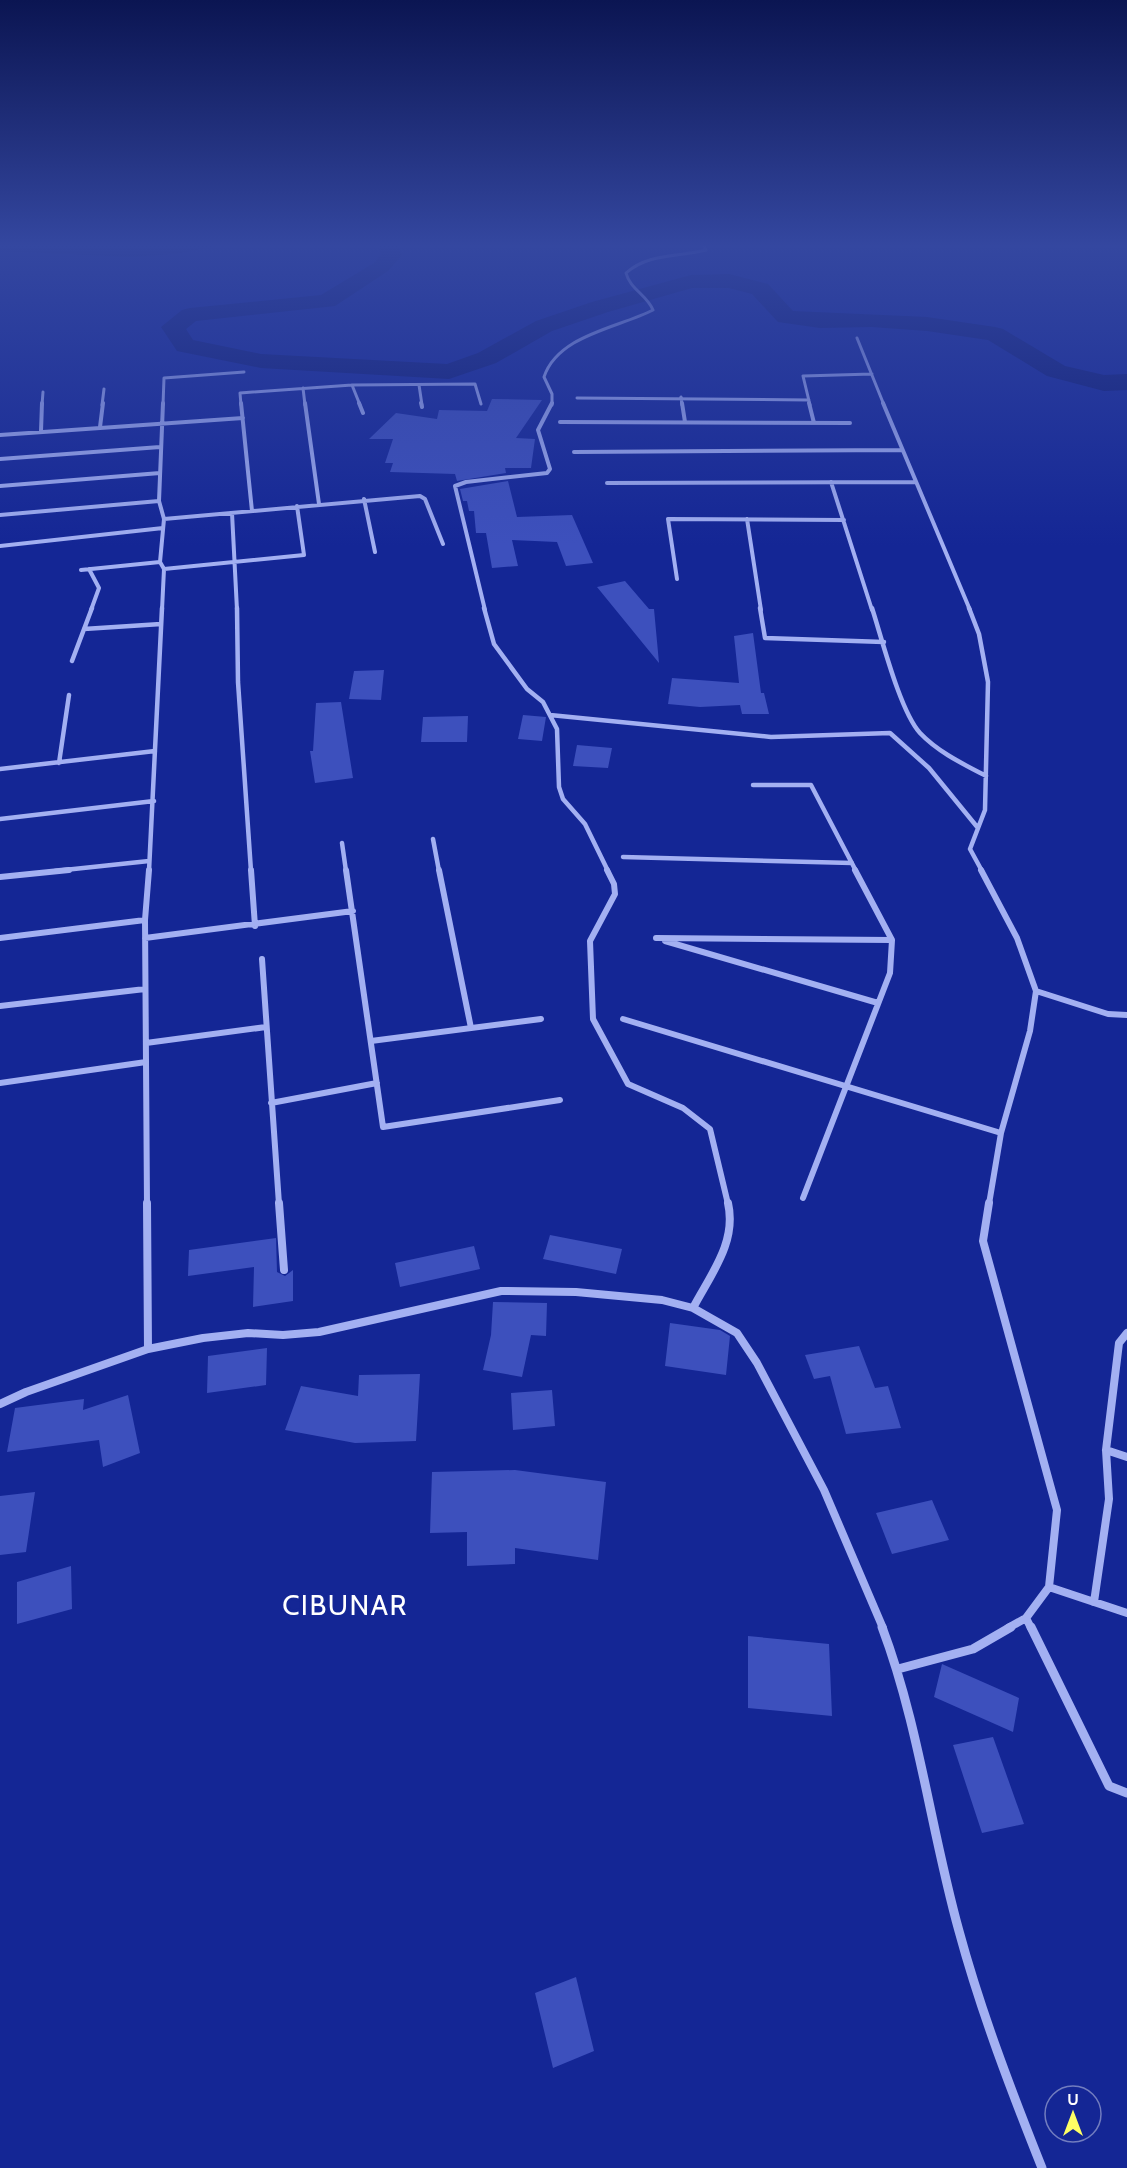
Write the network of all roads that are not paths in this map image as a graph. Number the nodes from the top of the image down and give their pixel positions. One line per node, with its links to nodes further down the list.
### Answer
1 (575, 344): 59 (street)
2 (860, 344): 4 (street)
3 (244, 372): 19 (street)
4 (872, 374): 12 (street); 26 (street)
5 (352, 385): 6 (street); 7 (street); 15 (street)
6 (419, 385): 13 (street); 14 (street)
7 (303, 388): 16 (street); 36 (street)
8 (104, 389): 22 (street)
9 (43, 392): 23 (street)
10 (681, 397): 11 (street); 12 (street); 18 (street)
11 (577, 398)
12 (809, 400): 20 (street)
13 (481, 404)
14 (422, 407)
15 (363, 413)
16 (243, 418): 19 (street); 38 (street)
17 (560, 422): 18 (street)
18 (685, 422): 20 (street)
19 (163, 423): 22 (street); 25 (street)
20 (814, 423): 21 (street)
21 (850, 423)
22 (100, 427): 23 (street)
23 (41, 431): 24 (street)
24 (0, 435)
25 (160, 447): 28 (street); 29 (street)
26 (902, 450): 27 (street); 31 (street)
27 (574, 452)
28 (0, 459)
29 (160, 473): 33 (street); 35 (street)
30 (831, 482): 31 (street); 32 (street); 43 (street)
31 (915, 482): 63 (street)
32 (607, 483)
33 (0, 486)
34 (364, 499): 36 (street); 45 (street); 47 (street)
35 (159, 501): 40 (street); 41 (street)
36 (319, 504): 37 (street)
37 (297, 506): 38 (street); 49 (street)
38 (252, 511): 39 (street)
39 (232, 513): 41 (street); 49 (street)
40 (0, 515)
41 (164, 519): 44 (street)
42 (747, 519): 43 (street); 53 (street); 56 (street)
43 (844, 520): 56 (street)
44 (164, 528): 46 (street); 48 (street)
45 (443, 544)
46 (0, 546)
47 (375, 552)
48 (159, 562): 50 (street); 51 (street)
49 (236, 562): 51 (street); 76 (street)
50 (89, 569): 52 (street); 55 (street)
51 (164, 569): 54 (street)
52 (81, 570)
53 (677, 579)
54 (161, 624): 55 (street); 60 (street)
55 (84, 629): 57 (street)
56 (884, 642): 63 (street)
57 (72, 661)
58 (69, 695): 61 (street)
59 (550, 715): 67 (street); 101 (street)
60 (155, 752): 61 (street); 65 (street)
61 (59, 762): 62 (street)
62 (0, 769)
63 (986, 776): 67 (street)
64 (753, 785): 72 (street)
65 (154, 801): 66 (street); 71 (street)
66 (0, 819)
67 (978, 828): 82 (street)
68 (433, 839): 89 (street)
69 (342, 843): 74 (street)
70 (623, 857): 72 (street)
71 (149, 861): 73 (street); 75 (street)
72 (852, 863): 79 (street)
73 (0, 877)
74 (353, 911): 76 (street); 90 (street)
75 (145, 920): 77 (street); 78 (street)
76 (255, 926): 78 (street)
77 (0, 938)
78 (145, 938): 81 (street)
79 (892, 940): 83 (street); 83 (street)
80 (262, 958): 88 (street)
81 (145, 989): 84 (street); 91 (street)
82 (1036, 991): 85 (street); 98 (street)
83 (879, 1003): 95 (street)
84 (0, 1006)
85 (1127, 1015)
86 (541, 1019): 89 (street)
87 (623, 1019): 95 (street)
88 (266, 1027): 91 (street); 97 (street)
89 (471, 1028): 90 (street)
90 (371, 1041): 94 (street)
91 (146, 1043): 92 (street)
92 (146, 1062): 93 (street); 103 (street)
93 (0, 1083)
94 (377, 1083): 96 (street); 97 (street)
95 (845, 1086): 98 (street); 99 (street)
96 (560, 1100)
97 (271, 1103): 100 (street)
98 (1001, 1133): 107 (street)
99 (803, 1198)
100 (284, 1270)
101 (693, 1308): 103 (street); 111 (street)
102 (1127, 1332): 105 (street)
103 (148, 1349): 104 (street)
104 (0, 1404)
105 (1106, 1450): 106 (street); 108 (street)
106 (1127, 1457)
107 (1049, 1587): 108 (street); 110 (street)
108 (1094, 1602): 109 (street)
109 (1127, 1613)
110 (1026, 1618): 111 (street); 112 (street)
111 (898, 1669): 113 (street)
112 (1127, 1793)
113 (1042, 2168)

